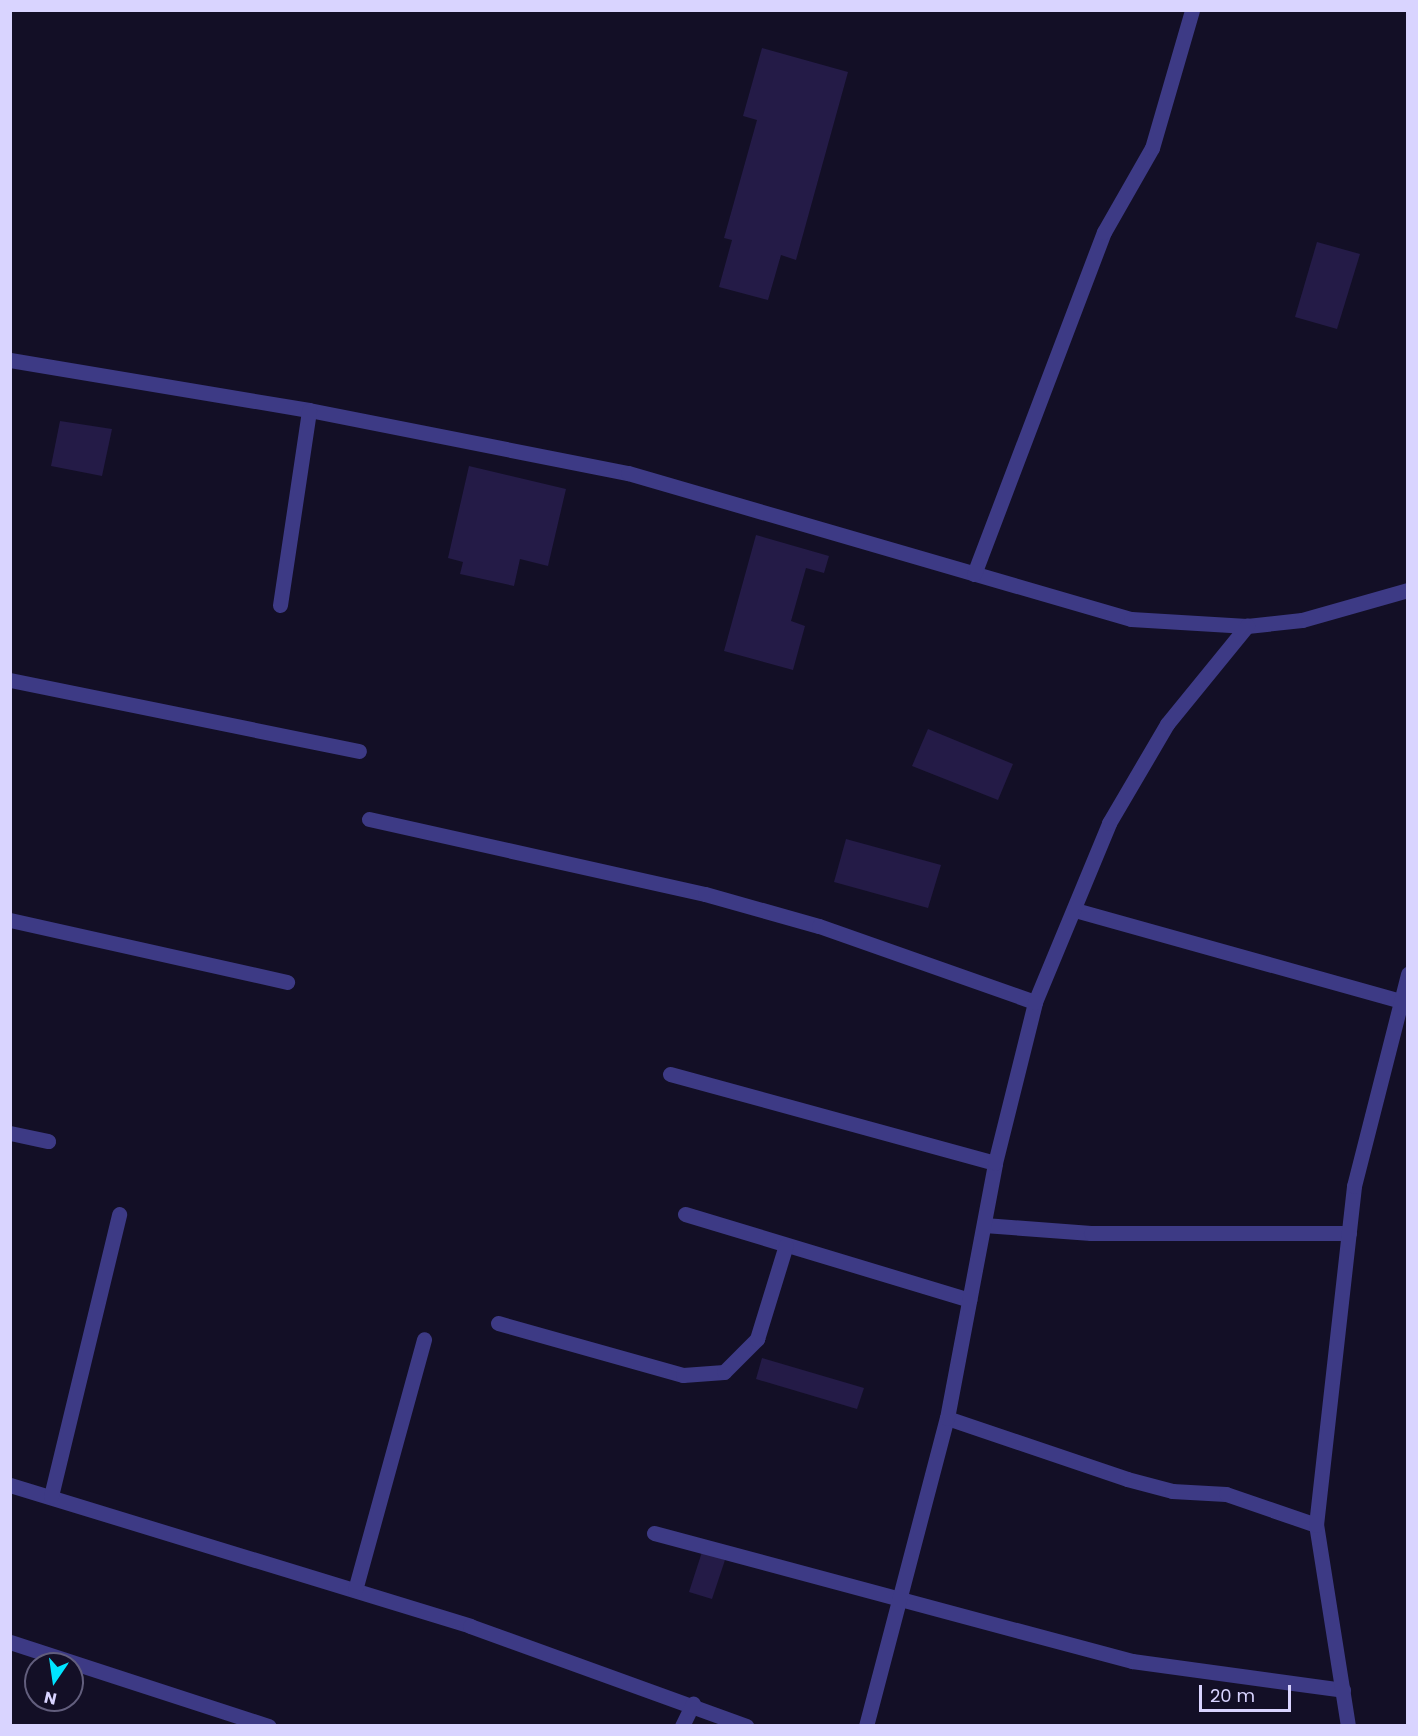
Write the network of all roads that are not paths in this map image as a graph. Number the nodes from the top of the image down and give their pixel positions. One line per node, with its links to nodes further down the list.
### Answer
1 (1192, 10): 4 (street)
2 (10, 360): 3 (street)
3 (309, 410): 4 (street); 6 (street)
4 (974, 574): 7 (street)
5 (1407, 590): 7 (street)
6 (280, 605)
7 (1247, 626): 11 (street)
8 (10, 680): 9 (street)
9 (359, 751)
10 (369, 819): 16 (street)
11 (1075, 910): 15 (street); 16 (street)
12 (10, 920): 14 (street)
13 (1407, 974): 15 (street)
14 (286, 982)
15 (1400, 1001): 24 (street)
16 (1035, 1002): 20 (street)
17 (670, 1074): 20 (street)
18 (10, 1133): 19 (street)
19 (48, 1141)
20 (995, 1163): 23 (street)
21 (119, 1214): 31 (street)
22 (685, 1214): 25 (street)
23 (984, 1225): 24 (street); 26 (street)
24 (1349, 1233): 32 (street)
25 (786, 1245): 26 (street); 27 (street)
26 (969, 1300): 29 (street)
27 (498, 1323)
28 (424, 1339): 34 (street)
29 (947, 1418): 32 (street); 35 (street)
30 (10, 1485): 31 (street)
31 (51, 1496): 34 (street)
32 (1316, 1525): 37 (street)
33 (654, 1533): 35 (street)
34 (355, 1590): 38 (street)
35 (897, 1595): 37 (street); 42 (street)
36 (10, 1642): 39 (street)
37 (1343, 1690): 43 (street)
38 (693, 1703): 40 (street); 41 (street)
39 (269, 1725)
40 (682, 1725)
41 (747, 1725)
42 (866, 1725)
43 (1348, 1725)

